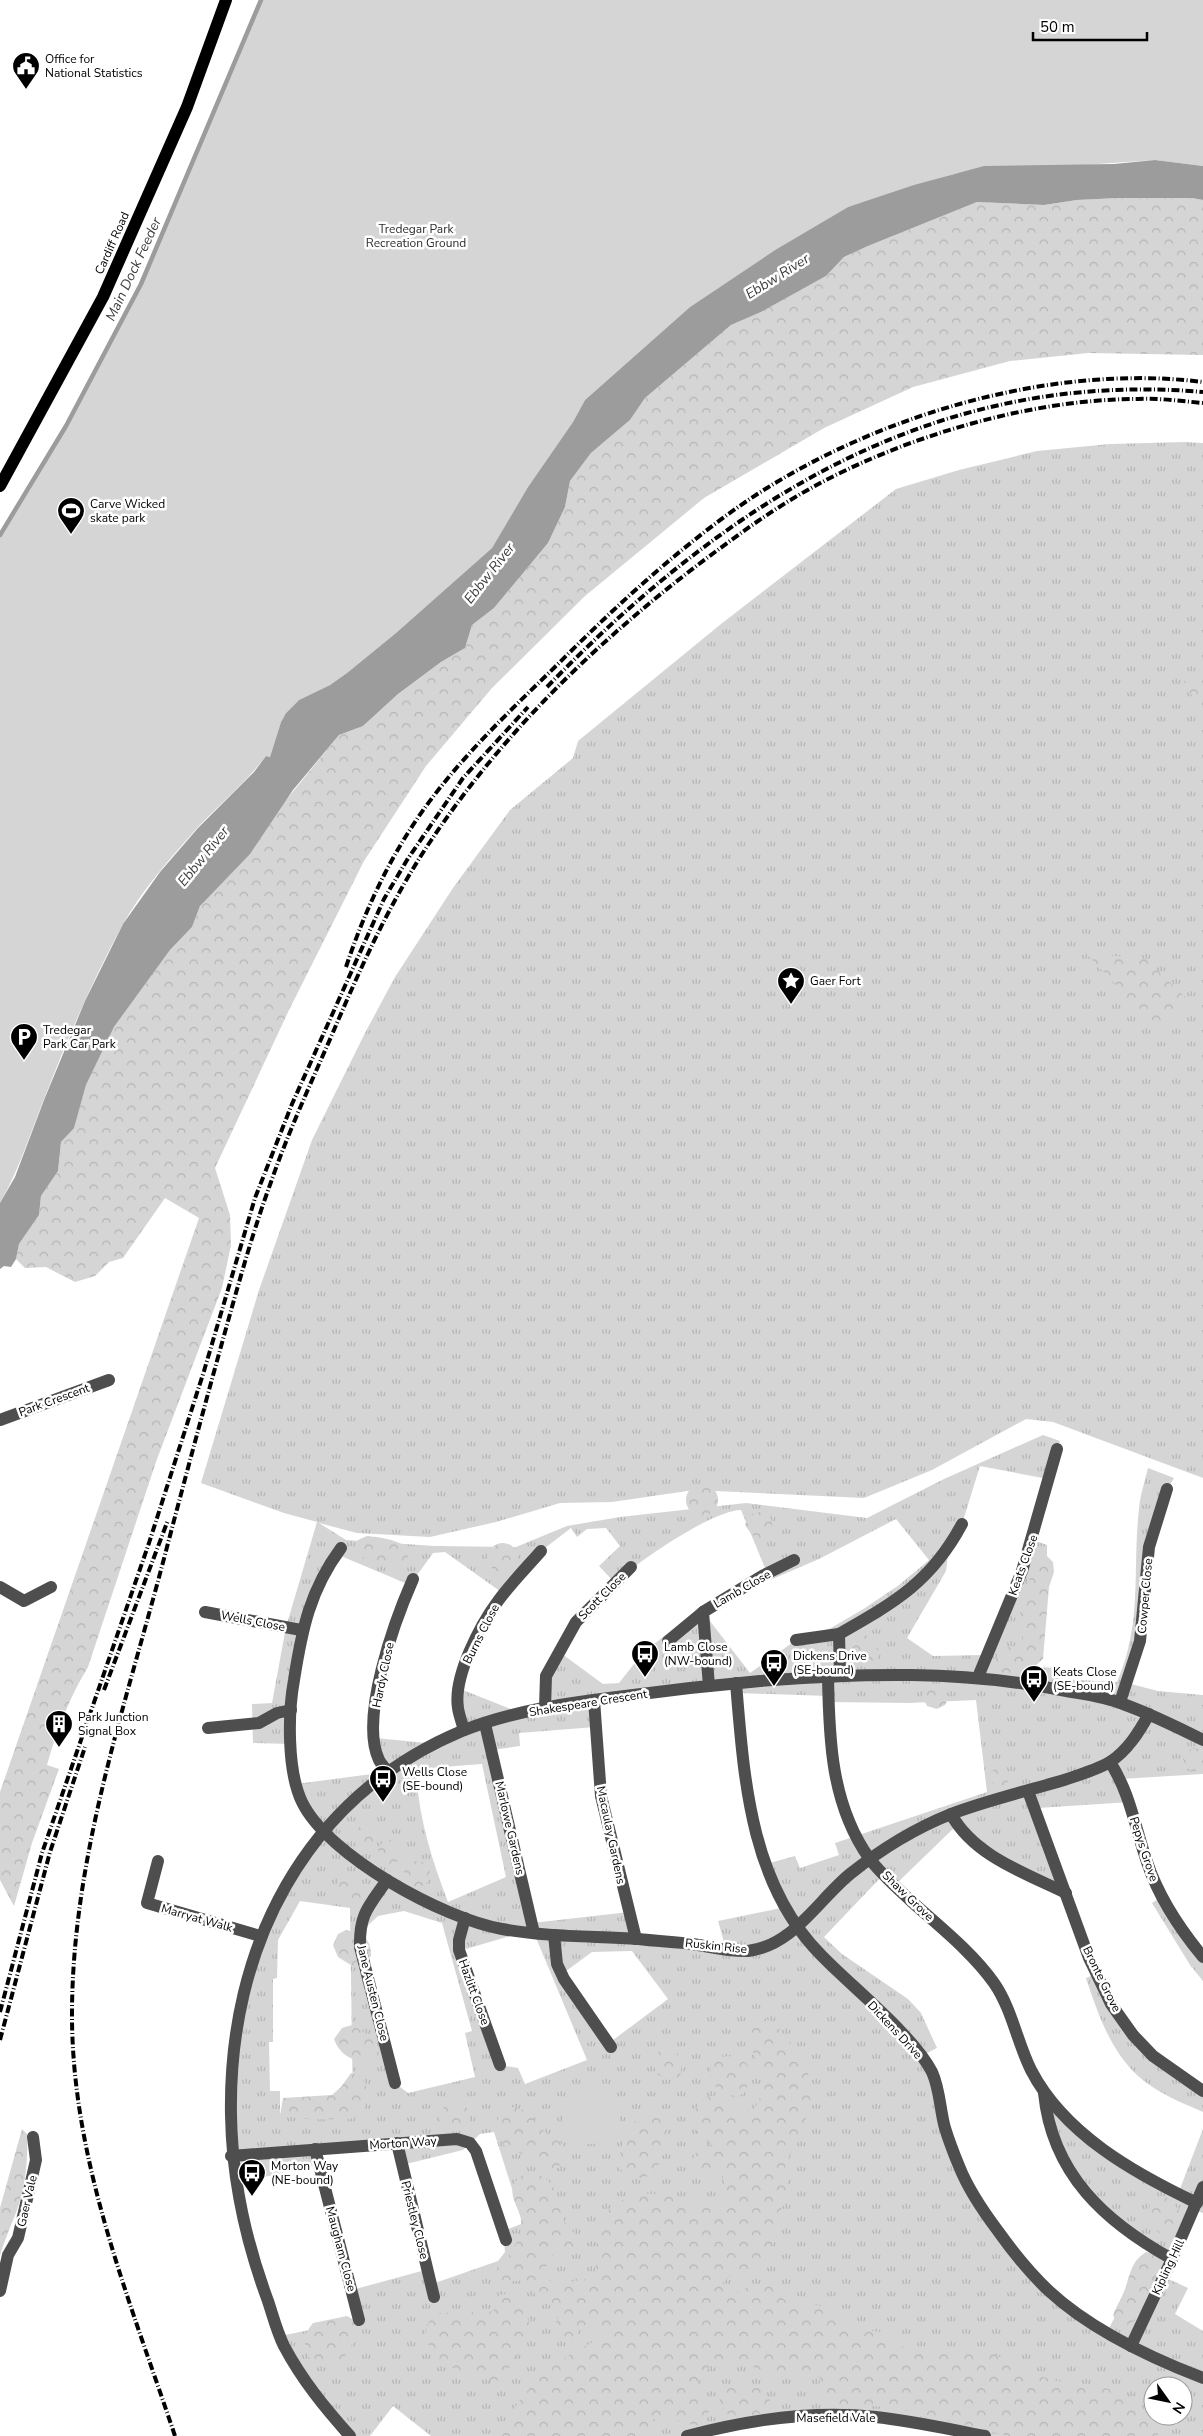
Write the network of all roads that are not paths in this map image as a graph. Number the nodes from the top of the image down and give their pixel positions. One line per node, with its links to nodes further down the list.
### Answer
1 (226, 0): 2 (main road, Cardiff Road)
2 (0, 486)
3 (109, 1380): 4 (street, Park Crescent)
4 (0, 1420)
5 (1057, 1449): 22 (street, Keats Close)
6 (1167, 1489): 26 (street, Cowper Close)
7 (962, 1524): 18 (street)
8 (341, 1548): 17 (street, Wells Close)
9 (541, 1551): 32 (street, Burns Close)
10 (794, 1560): 16 (street, Lamb Close)
11 (631, 1567): 27 (street, Scott Close)
12 (413, 1579): 35 (street, Hardy Close)
13 (0, 1587): 14 (street)
14 (51, 1588)
15 (205, 1612): 17 (street, Wells Close)
16 (703, 1612): 19 (street); 24 (street, Lamb Close)
17 (301, 1630): 28 (street, Wells Close)
18 (839, 1634): 20 (street); 21 (street, Shaw Grove)
19 (668, 1640)
20 (796, 1640)
21 (834, 1676): 22 (street, Shakespeare Crescent); 23 (street, Shakespeare Crescent); 39 (street, Shaw Grove)
22 (978, 1676): 26 (street, Shakespeare Crescent)
23 (736, 1683): 24 (street, Shakespeare Crescent); 44 (street, Dickens Drive)
24 (710, 1686): 25 (street, Shakespeare Crescent)
25 (594, 1700): 27 (street, Shakespeare Crescent); 48 (street, Macaulay Gardens)
26 (1120, 1702): 29 (street, Shakespeare Crescent)
27 (545, 1708): 30 (street, Shakespeare Crescent)
28 (291, 1710): 31 (street); 38 (street, Wells Close)
29 (1149, 1714): 33 (street, Shakespeare Crescent); 34 (street, Ruskin Rise)
30 (485, 1724): 32 (street, Shakespeare Crescent); 45 (street, Marlowe Gardens)
31 (208, 1728)
32 (464, 1730): 35 (street, Shakespeare Crescent)
33 (1203, 1740)
34 (1110, 1762): 36 (street, Ruskin Rise); 49 (street, Pepys Grove)
35 (388, 1772): 38 (street, Shakespeare Crescent)
36 (1028, 1791): 37 (street, Ruskin Rise); 42 (street, Bronte Grove)
37 (951, 1814): 39 (street, Ruskin Rise); 42 (street)
38 (324, 1832): 41 (street, Ruskin Rise); 47 (street, Shakespeare Crescent)
39 (870, 1859): 44 (street, Ruskin Rise); 54 (street, Shaw Grove)
40 (158, 1861): 47 (street, Marryat Walk)
41 (387, 1880): 43 (street, Ruskin Rise); 52 (street, Jane Austen Close)
42 (1066, 1893): 53 (street, Bronte Grove)
43 (465, 1918): 45 (street, Ruskin Rise); 51 (street, Hazlitt Close)
44 (798, 1926): 48 (street, Ruskin Rise); 66 (street, Dickens Drive)
45 (534, 1933): 46 (street, Ruskin Rise)
46 (554, 1935): 48 (street, Ruskin Rise); 50 (street)
47 (260, 1936): 58 (street, Shakespeare Crescent)
48 (636, 1939)
49 (1203, 1957)
50 (611, 2047)
51 (500, 2065)
52 (396, 2083)
53 (1203, 2091)
54 (1044, 2093): 60 (street, Shaw Grove); 62 (street, Shaw Grove)
55 (33, 2137): 63 (street, Gaer Vale)
56 (397, 2143): 57 (street, Morton Way); 61 (street, Morton Way); 64 (street, Priestley Close)
57 (315, 2149): 58 (street, Morton Way); 65 (street, Maugham Close)
58 (231, 2156): 68 (street, Shakespeare Crescent)
59 (1203, 2187): 60 (street, Kipling Hill)
60 (1197, 2203): 62 (street, Kipling Hill)
61 (506, 2240)
62 (1172, 2260): 66 (street, Kipling Hill)
63 (0, 2291)
64 (434, 2297)
65 (360, 2320)
66 (1131, 2346): 67 (street, Dickens Drive)
67 (1203, 2378)
68 (350, 2436)
69 (687, 2436): 70 (street, Masefield Vale)
70 (985, 2436)

